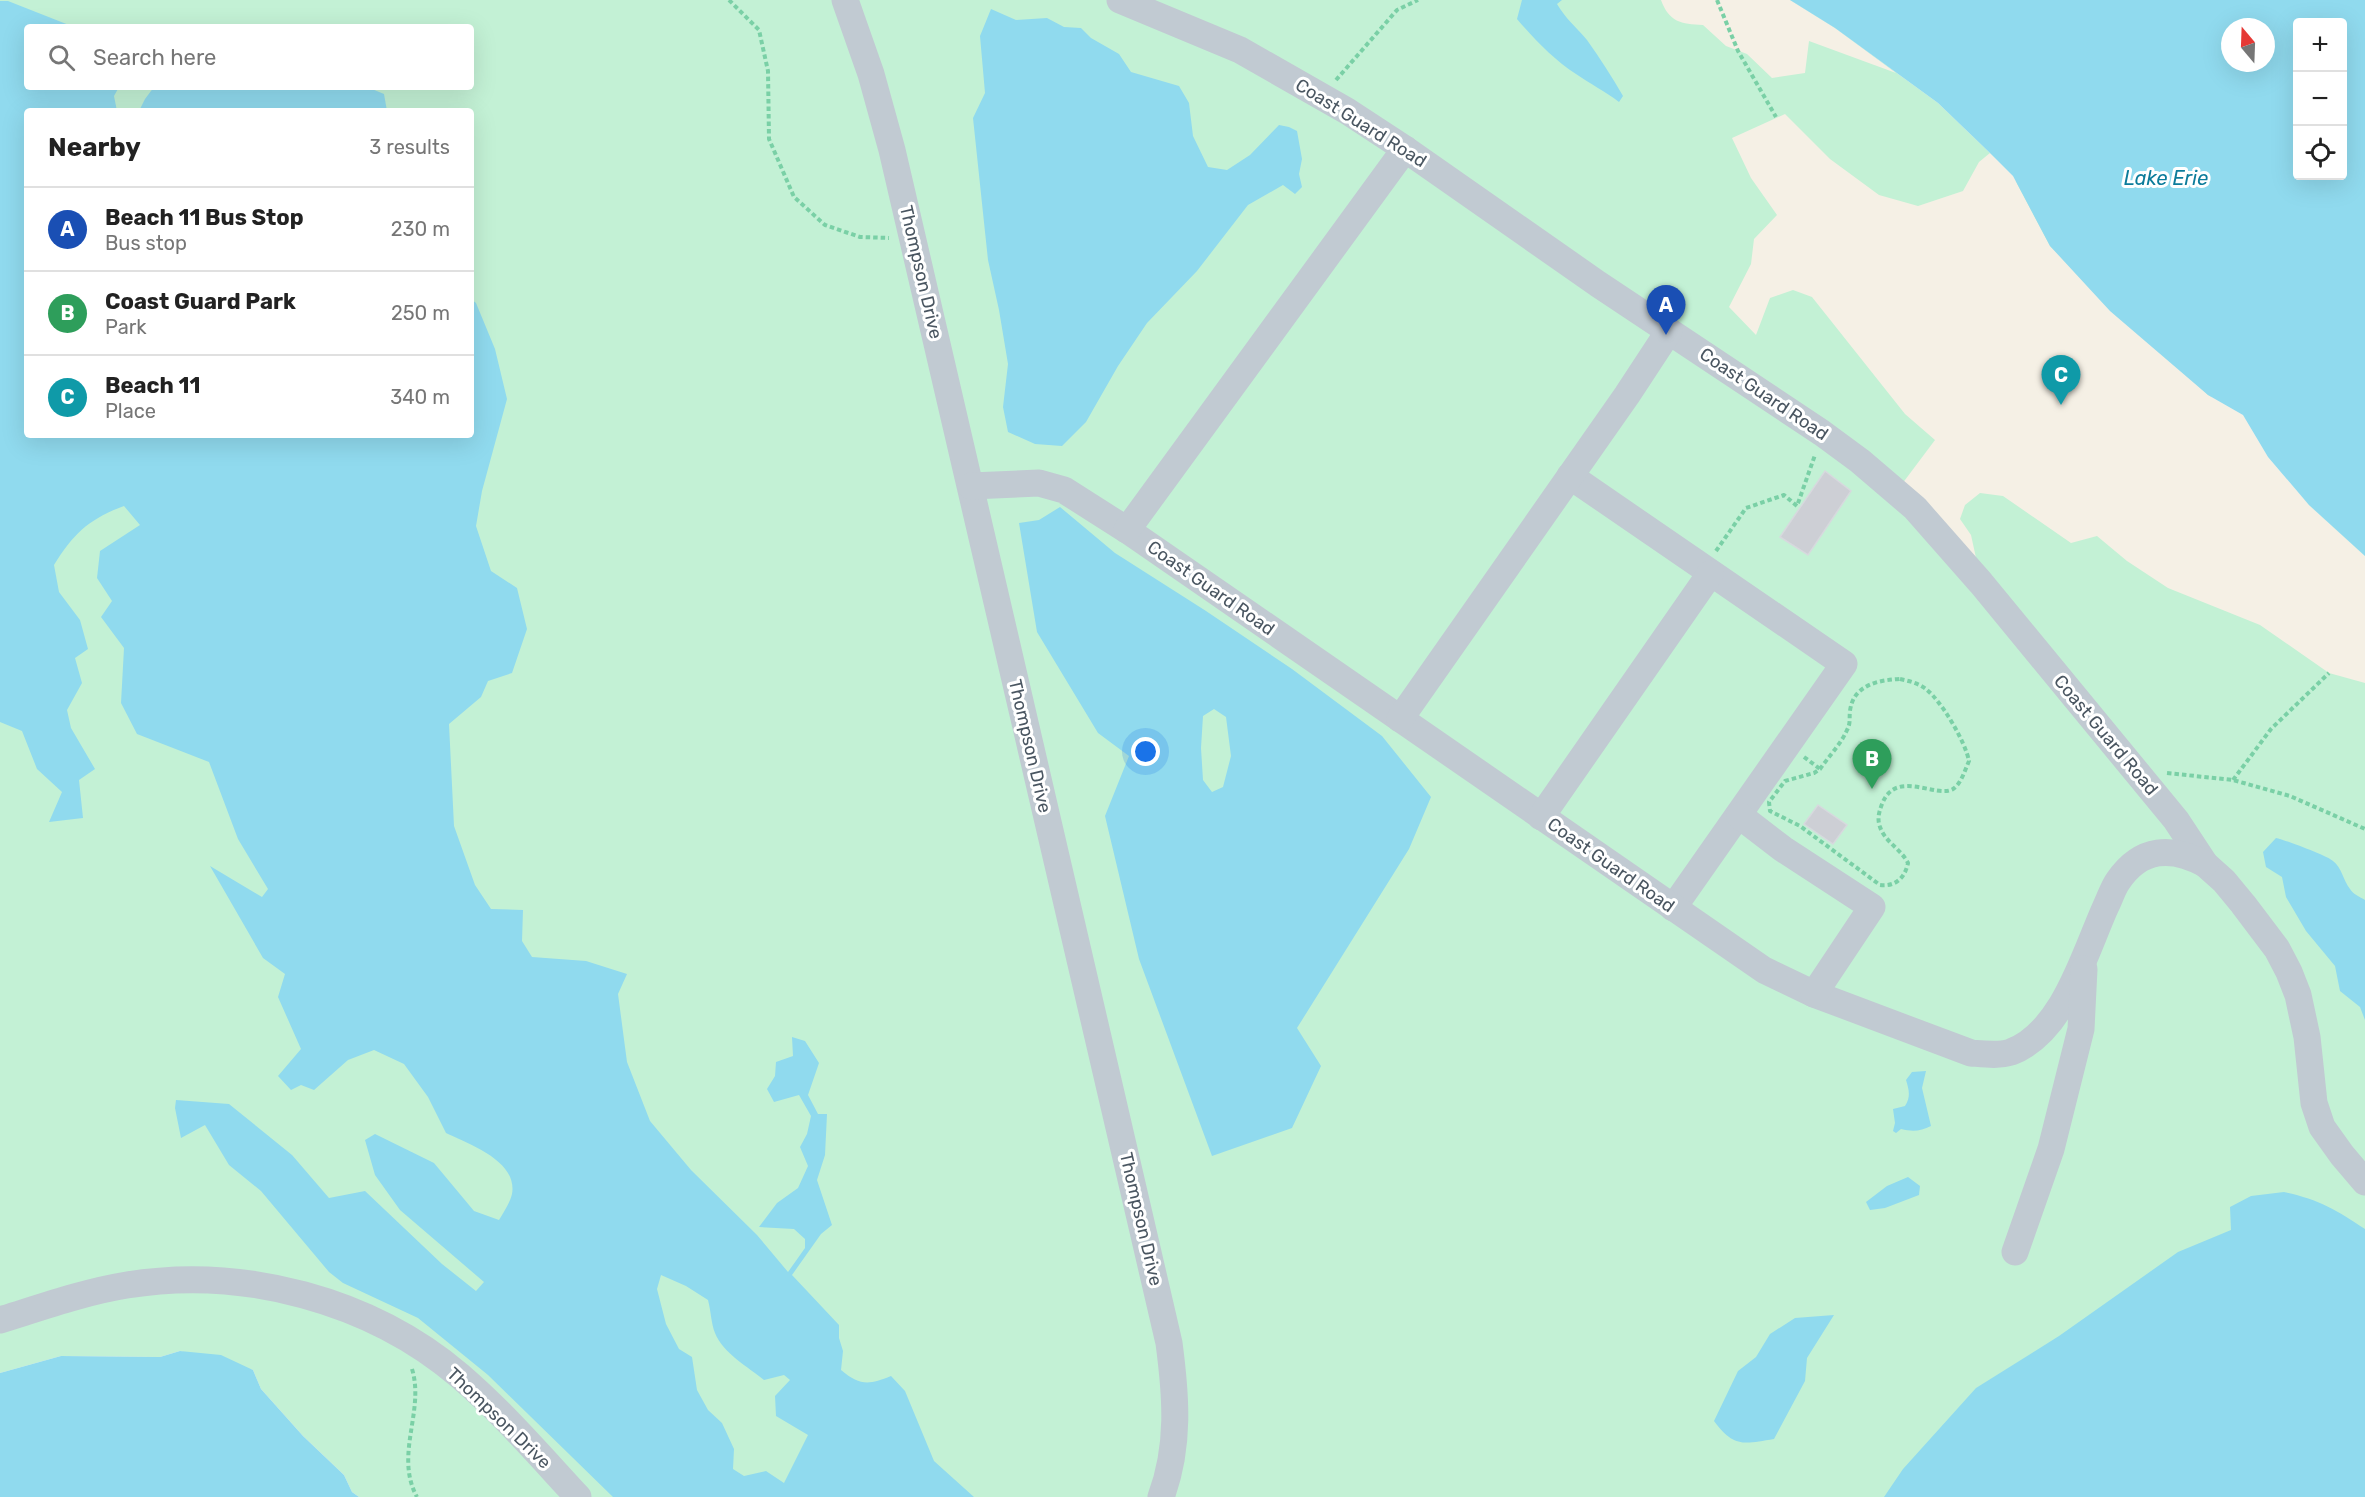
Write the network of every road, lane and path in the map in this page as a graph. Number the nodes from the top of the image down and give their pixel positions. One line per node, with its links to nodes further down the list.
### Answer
1 (729, 0): 9 (path)
2 (844, 0): 9 (street, Thompson Drive)
3 (1120, 0): 6 (street, Coast Guard Road)
4 (1418, 0): 6 (path)
5 (1717, 0): 7 (path)
6 (1322, 97): 8 (street, Coast Guard Road)
7 (1776, 117)
8 (1405, 149): 10 (street, Coast Guard Road); 14 (street)
9 (913, 238): 13 (street, Thompson Drive)
10 (1669, 331): 11 (street, Coast Guard Road); 12 (street)
11 (1822, 433): 15 (path); 18 (street, Coast Guard Road)
12 (1570, 476): 15 (street); 17 (street)
13 (971, 486): 14 (street, Coast Guard Road); 34 (street, Thompson Drive)
14 (1127, 530): 17 (street, Coast Guard Road)
15 (1707, 572): 20 (street); 21 (street)
16 (2329, 673): 19 (path)
17 (1400, 719): 21 (street, Coast Guard Road)
18 (2133, 770): 19 (path); 24 (street, Coast Guard Road)
19 (2233, 780): 22 (path)
20 (1740, 816): 25 (street); 27 (street)
21 (1541, 817): 25 (street, Coast Guard Road)
22 (2365, 829)
23 (1826, 844): 23 (path)
24 (2205, 864): 26 (street, Coast Guard Road); 28 (street, Coast Guard Road)
25 (1674, 908): 27 (street, Coast Guard Road)
26 (2085, 956): 27 (street, Coast Guard Road); 29 (street)
27 (1814, 994)
28 (2365, 1182)
29 (2015, 1252)
30 (0, 1320): 33 (street, Thompson Drive)
31 (411, 1364): 32 (path)
32 (417, 1497)
33 (578, 1497)
34 (1161, 1497)

